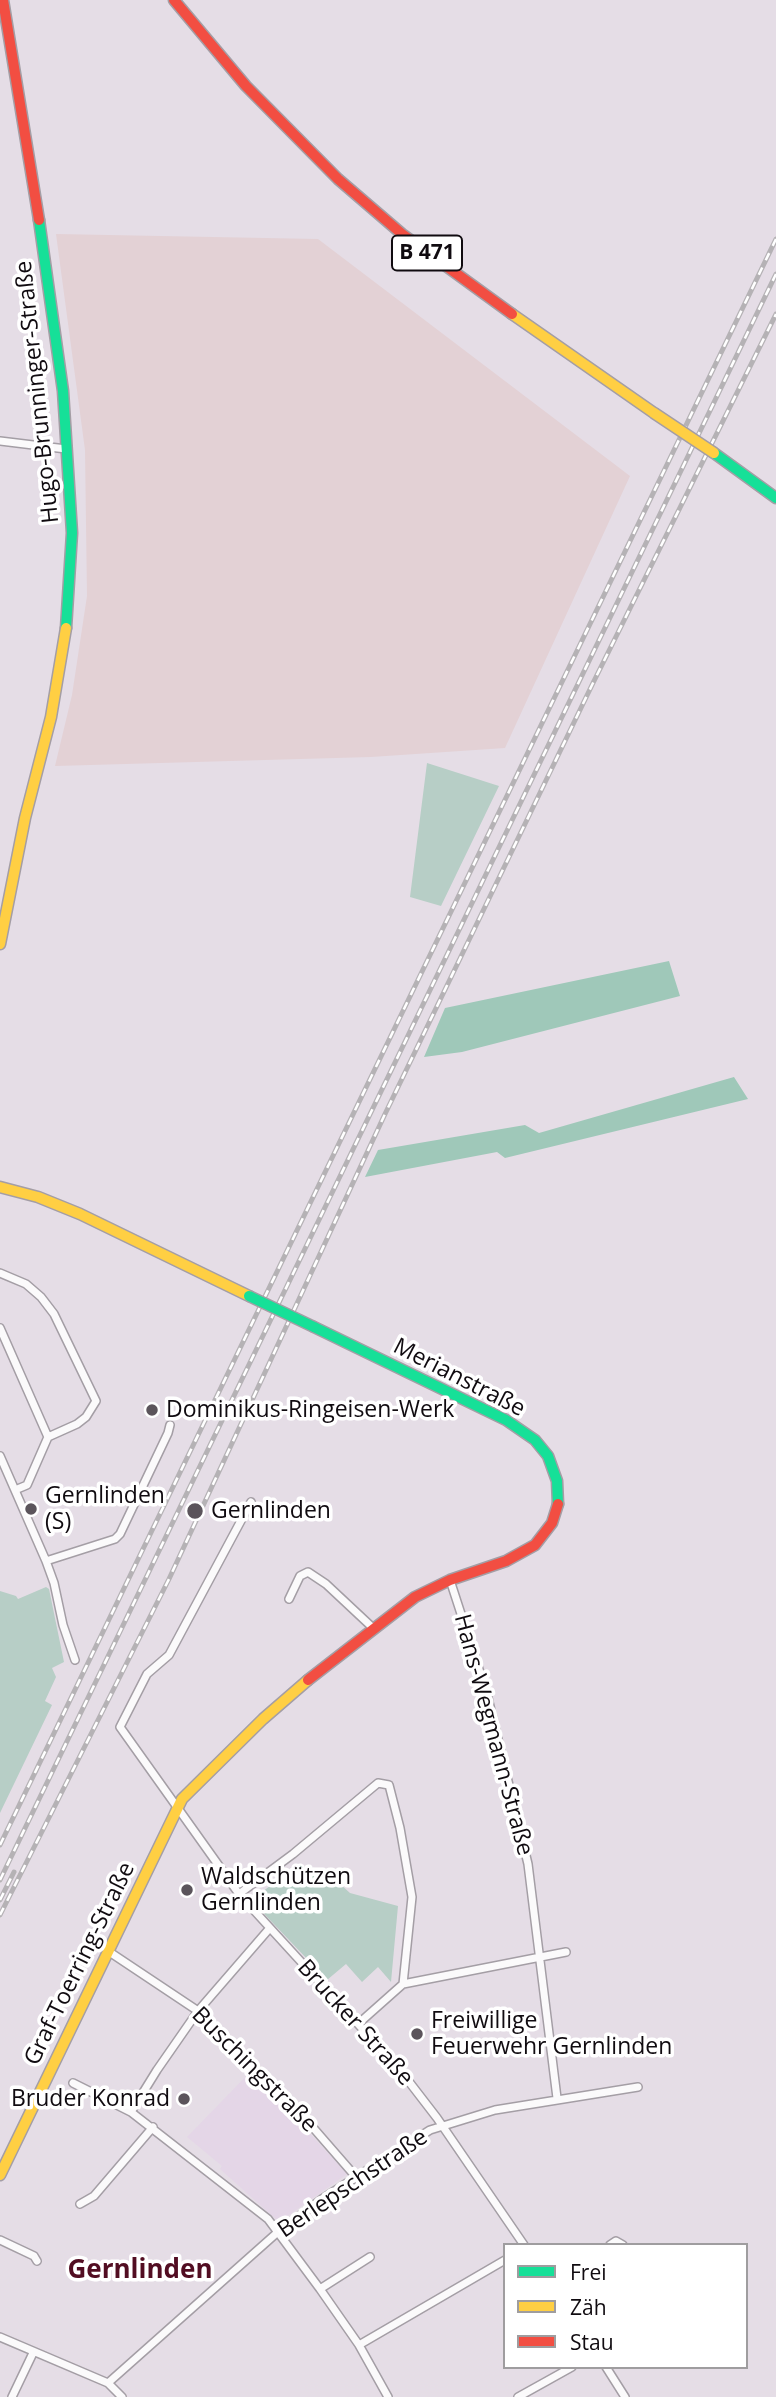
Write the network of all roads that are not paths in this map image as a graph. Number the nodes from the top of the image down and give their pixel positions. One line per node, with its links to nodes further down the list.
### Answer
1 (3, 0): 4 (main road, Hugo-Brunninger-Straße)
2 (174, 0): 5 (main road, B 471, bridge)
3 (0, 441): 4 (street)
4 (66, 449): 6 (main road, Hugo-Brunninger-Straße)
5 (776, 498)
6 (0, 944)
7 (0, 1187): 16 (main road, Merianstraße, bridge)
8 (0, 1273): 11 (street)
9 (0, 1328): 11 (street)
10 (170, 1425): 15 (street)
11 (48, 1437): 13 (street)
12 (0, 1456): 13 (street)
13 (15, 1490): 15 (street)
14 (251, 1502): 20 (street, Brucker Straße)
15 (46, 1561): 19 (street)
16 (450, 1580): 18 (main road, Merianstraße); 25 (street, Hans-Wegmann-Straße)
17 (289, 1599): 18 (street)
18 (373, 1628): 20 (main road, Merianstraße)
19 (75, 1660)
20 (176, 1809): 21 (street, Brucker Straße); 23 (main road, Graf-Toerring-Straße)
21 (239, 1894): 22 (street, Brucker Straße); 26 (street)
22 (269, 1929): 27 (street); 28 (street, Brucker Straße)
23 (108, 1951): 27 (street, Buschingstraße); 35 (main road, Graf-Toerring-Straße)
24 (566, 1952): 25 (street)
25 (538, 1958): 26 (street); 31 (street, Hans-Wegmann-Straße)
26 (403, 1984): 28 (street)
27 (198, 2011): 32 (street); 36 (street, Buschingstraße)
28 (358, 2024): 34 (street, Brucker Straße)
29 (73, 2083): 32 (street)
30 (638, 2087): 31 (street, Berlepschstraße)
31 (557, 2098): 34 (street, Berlepschstraße)
32 (131, 2112): 33 (street)
33 (153, 2127): 37 (street); 38 (street)
34 (442, 2127): 36 (street, Berlepschstraße); 40 (street, Brucker Straße)
35 (0, 2175)
36 (356, 2177): 38 (street, Berlepschstraße)
37 (80, 2204)
38 (279, 2231): 44 (street); 50 (street, Berlepschstraße)
39 (1, 2243): 42 (street)
40 (523, 2243)
41 (370, 2257): 44 (street)
42 (37, 2261)
43 (503, 2261): 46 (street)
44 (320, 2289): 46 (street)
45 (0, 2337): 47 (street)
46 (359, 2345): 53 (street)
47 (33, 2353): 50 (street); 51 (street)
48 (568, 2369): 54 (street)
49 (607, 2369): 55 (street)
50 (108, 2383): 52 (street)
51 (12, 2397)
52 (122, 2397)
53 (388, 2397)
54 (518, 2397)
55 (625, 2397)

